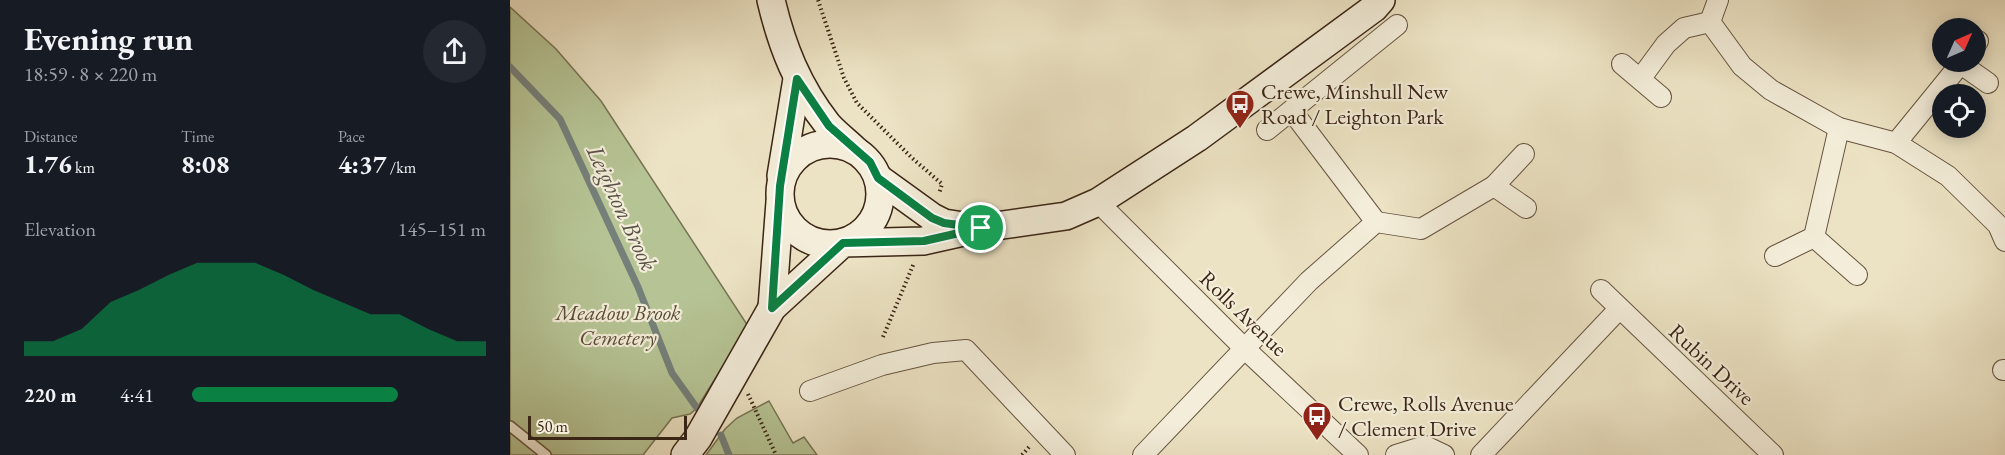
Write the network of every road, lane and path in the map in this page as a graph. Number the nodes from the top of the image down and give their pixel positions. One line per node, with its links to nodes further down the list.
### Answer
1 (771, 0): 11 (street)
2 (818, 0): 21 (path)
3 (1381, 0): 24 (street)
4 (1718, 0): 5 (street)
5 (1710, 22): 10 (street); 15 (street)
6 (1397, 25): 14 (street)
7 (1622, 64): 10 (street)
8 (1955, 72): 17 (street)
9 (1974, 72): 12 (street)
10 (1641, 78): 13 (street)
11 (797, 79): 18 (street); 23 (street)
12 (1988, 83)
13 (1661, 97)
14 (1292, 111): 16 (street); 26 (street)
15 (1839, 128): 17 (street); 29 (street)
16 (1267, 130)
17 (1896, 143): 28 (street)
18 (856, 150): 20 (street); 23 (street)
19 (1524, 154): 22 (street)
20 (878, 178): 27 (street); 30 (street)
21 (942, 184)
22 (1494, 186): 25 (street); 26 (street)
23 (780, 194): 30 (street); 34 (street)
24 (1098, 202): 27 (street); 36 (street, Rolls Avenue)
25 (1526, 208)
26 (1376, 222): 36 (street)
27 (981, 228): 30 (street)
28 (2003, 228)
29 (1815, 237): 31 (street); 32 (street)
30 (843, 243): 34 (street)
31 (1775, 256)
32 (1857, 275)
33 (1601, 291): 35 (street, Rubin Drive)
34 (772, 308): 41 (street)
35 (1619, 309): 48 (street); 49 (street, Rubin Drive)
36 (1245, 349): 44 (street); 45 (street, Rolls Avenue)
37 (810, 391): 43 (street)
38 (748, 393): 42 (path)
39 (510, 426): 40 (lane)
40 (546, 455)
41 (685, 455)
42 (776, 455)
43 (1065, 455)
44 (1143, 455)
45 (1358, 455)
46 (1395, 455): 47 (street)
47 (1444, 455)
48 (1481, 455)
49 (1773, 455)

